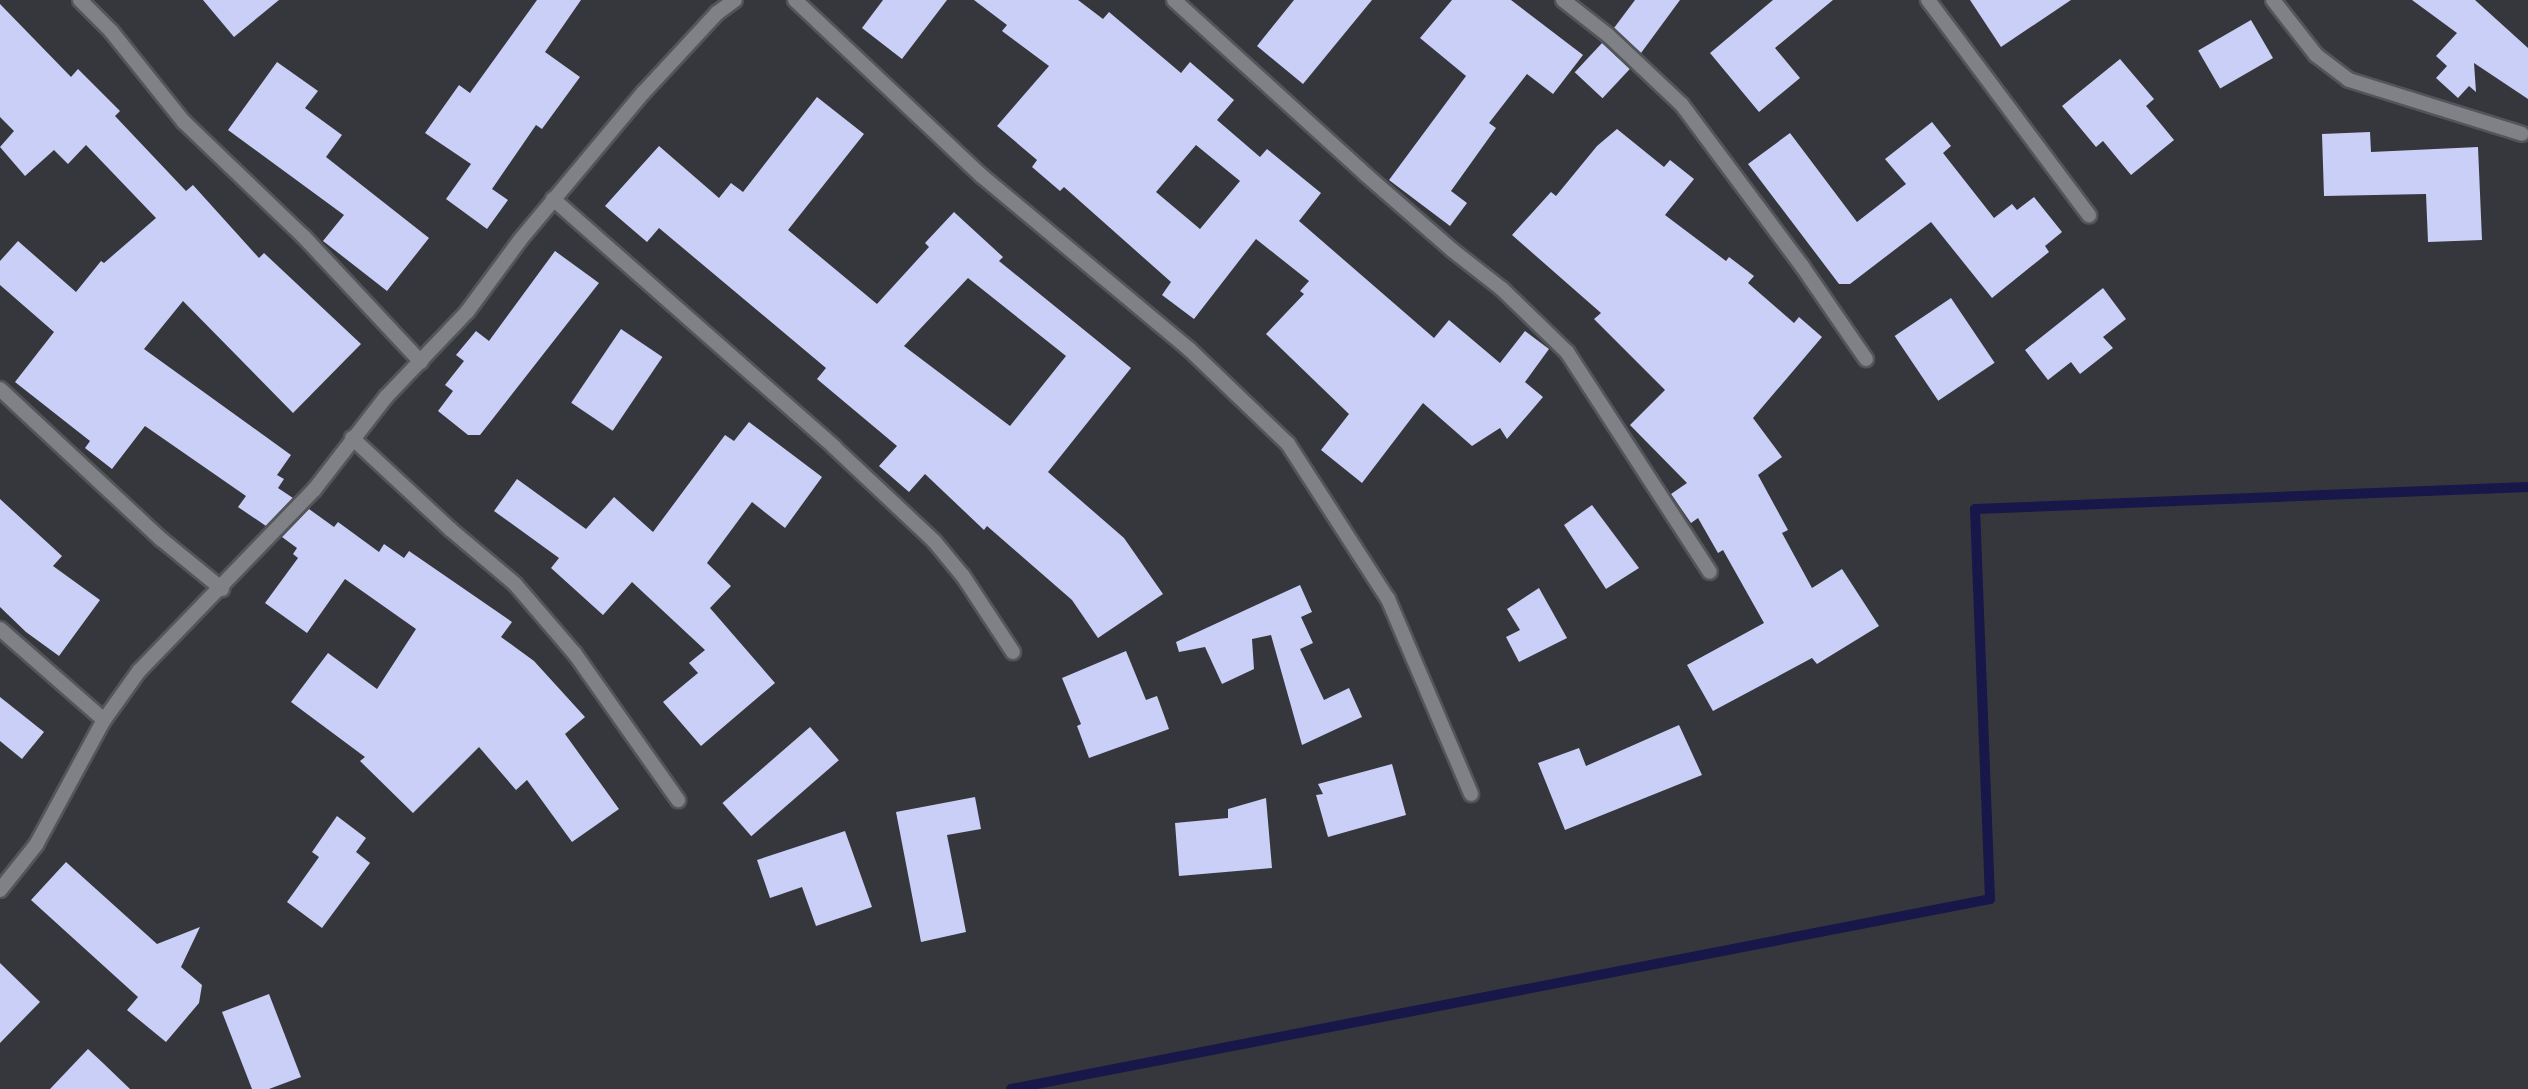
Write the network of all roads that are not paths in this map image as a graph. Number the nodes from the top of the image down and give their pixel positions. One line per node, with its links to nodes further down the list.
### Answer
1 (80, 0): 12 (street)
2 (735, 0): 9 (street)
3 (795, 0): 20 (street)
4 (1174, 0): 15 (street)
5 (1563, 0): 11 (street)
6 (1928, 0): 10 (street)
7 (2273, 0): 8 (street)
8 (2522, 134)
9 (553, 200): 12 (street); 18 (street)
10 (2089, 215)
11 (1866, 359)
12 (421, 362): 14 (street)
13 (0, 389): 16 (street)
14 (352, 438): 16 (street); 21 (street)
15 (1710, 572)
16 (222, 589): 19 (street)
17 (0, 629): 19 (street)
18 (1013, 652)
19 (104, 720): 22 (street)
20 (1471, 794)
21 (678, 800)
22 (0, 890)

